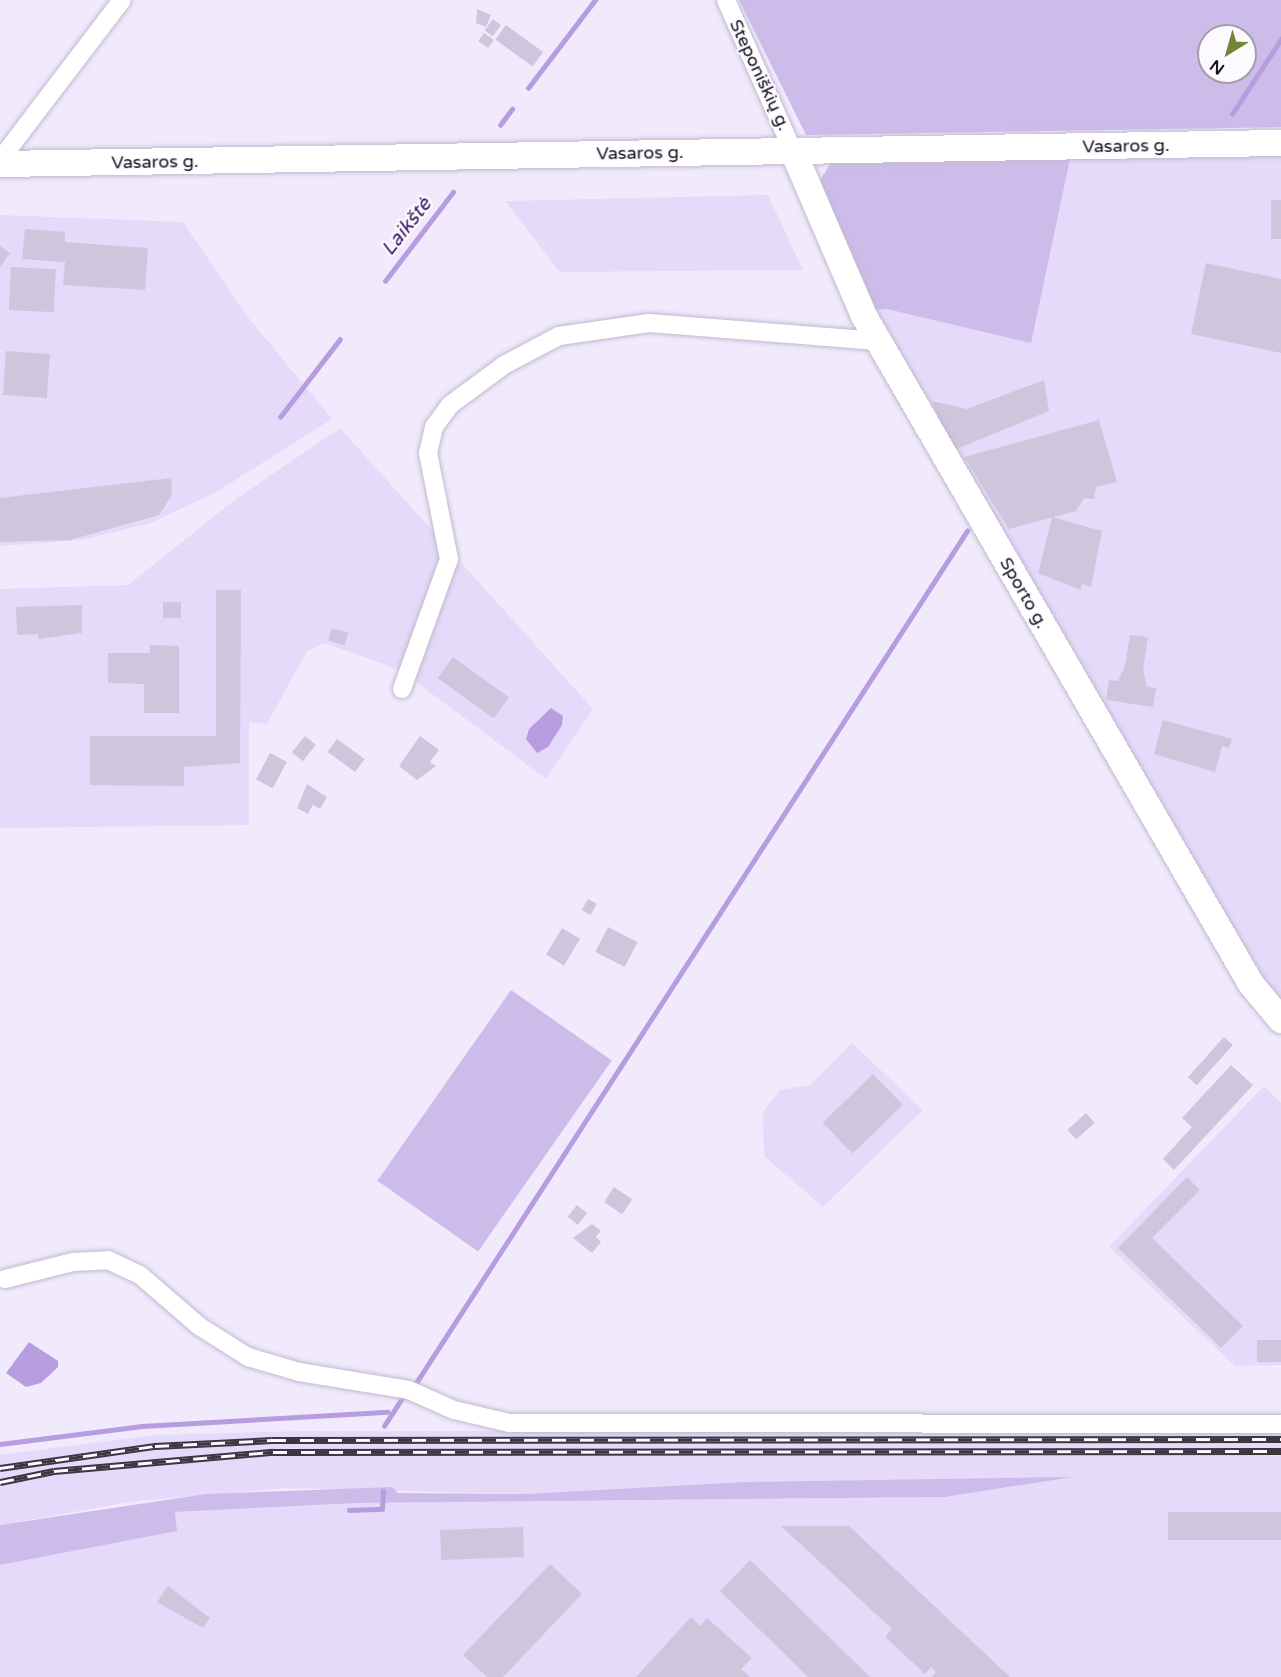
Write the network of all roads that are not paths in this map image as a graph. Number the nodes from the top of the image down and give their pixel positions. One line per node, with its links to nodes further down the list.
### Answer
1 (122, 0): 5 (street)
2 (726, 0): 4 (street, Steponiškių g.)
3 (1281, 143): 4 (street, Vasaros g.)
4 (794, 151): 5 (street, Vasaros g.); 6 (street, Sporto g.)
5 (0, 162)
6 (878, 341): 7 (street); 8 (street, Sporto g.)
7 (402, 689)
8 (1281, 1020)
9 (4, 1279): 10 (street)
10 (1281, 1424)

